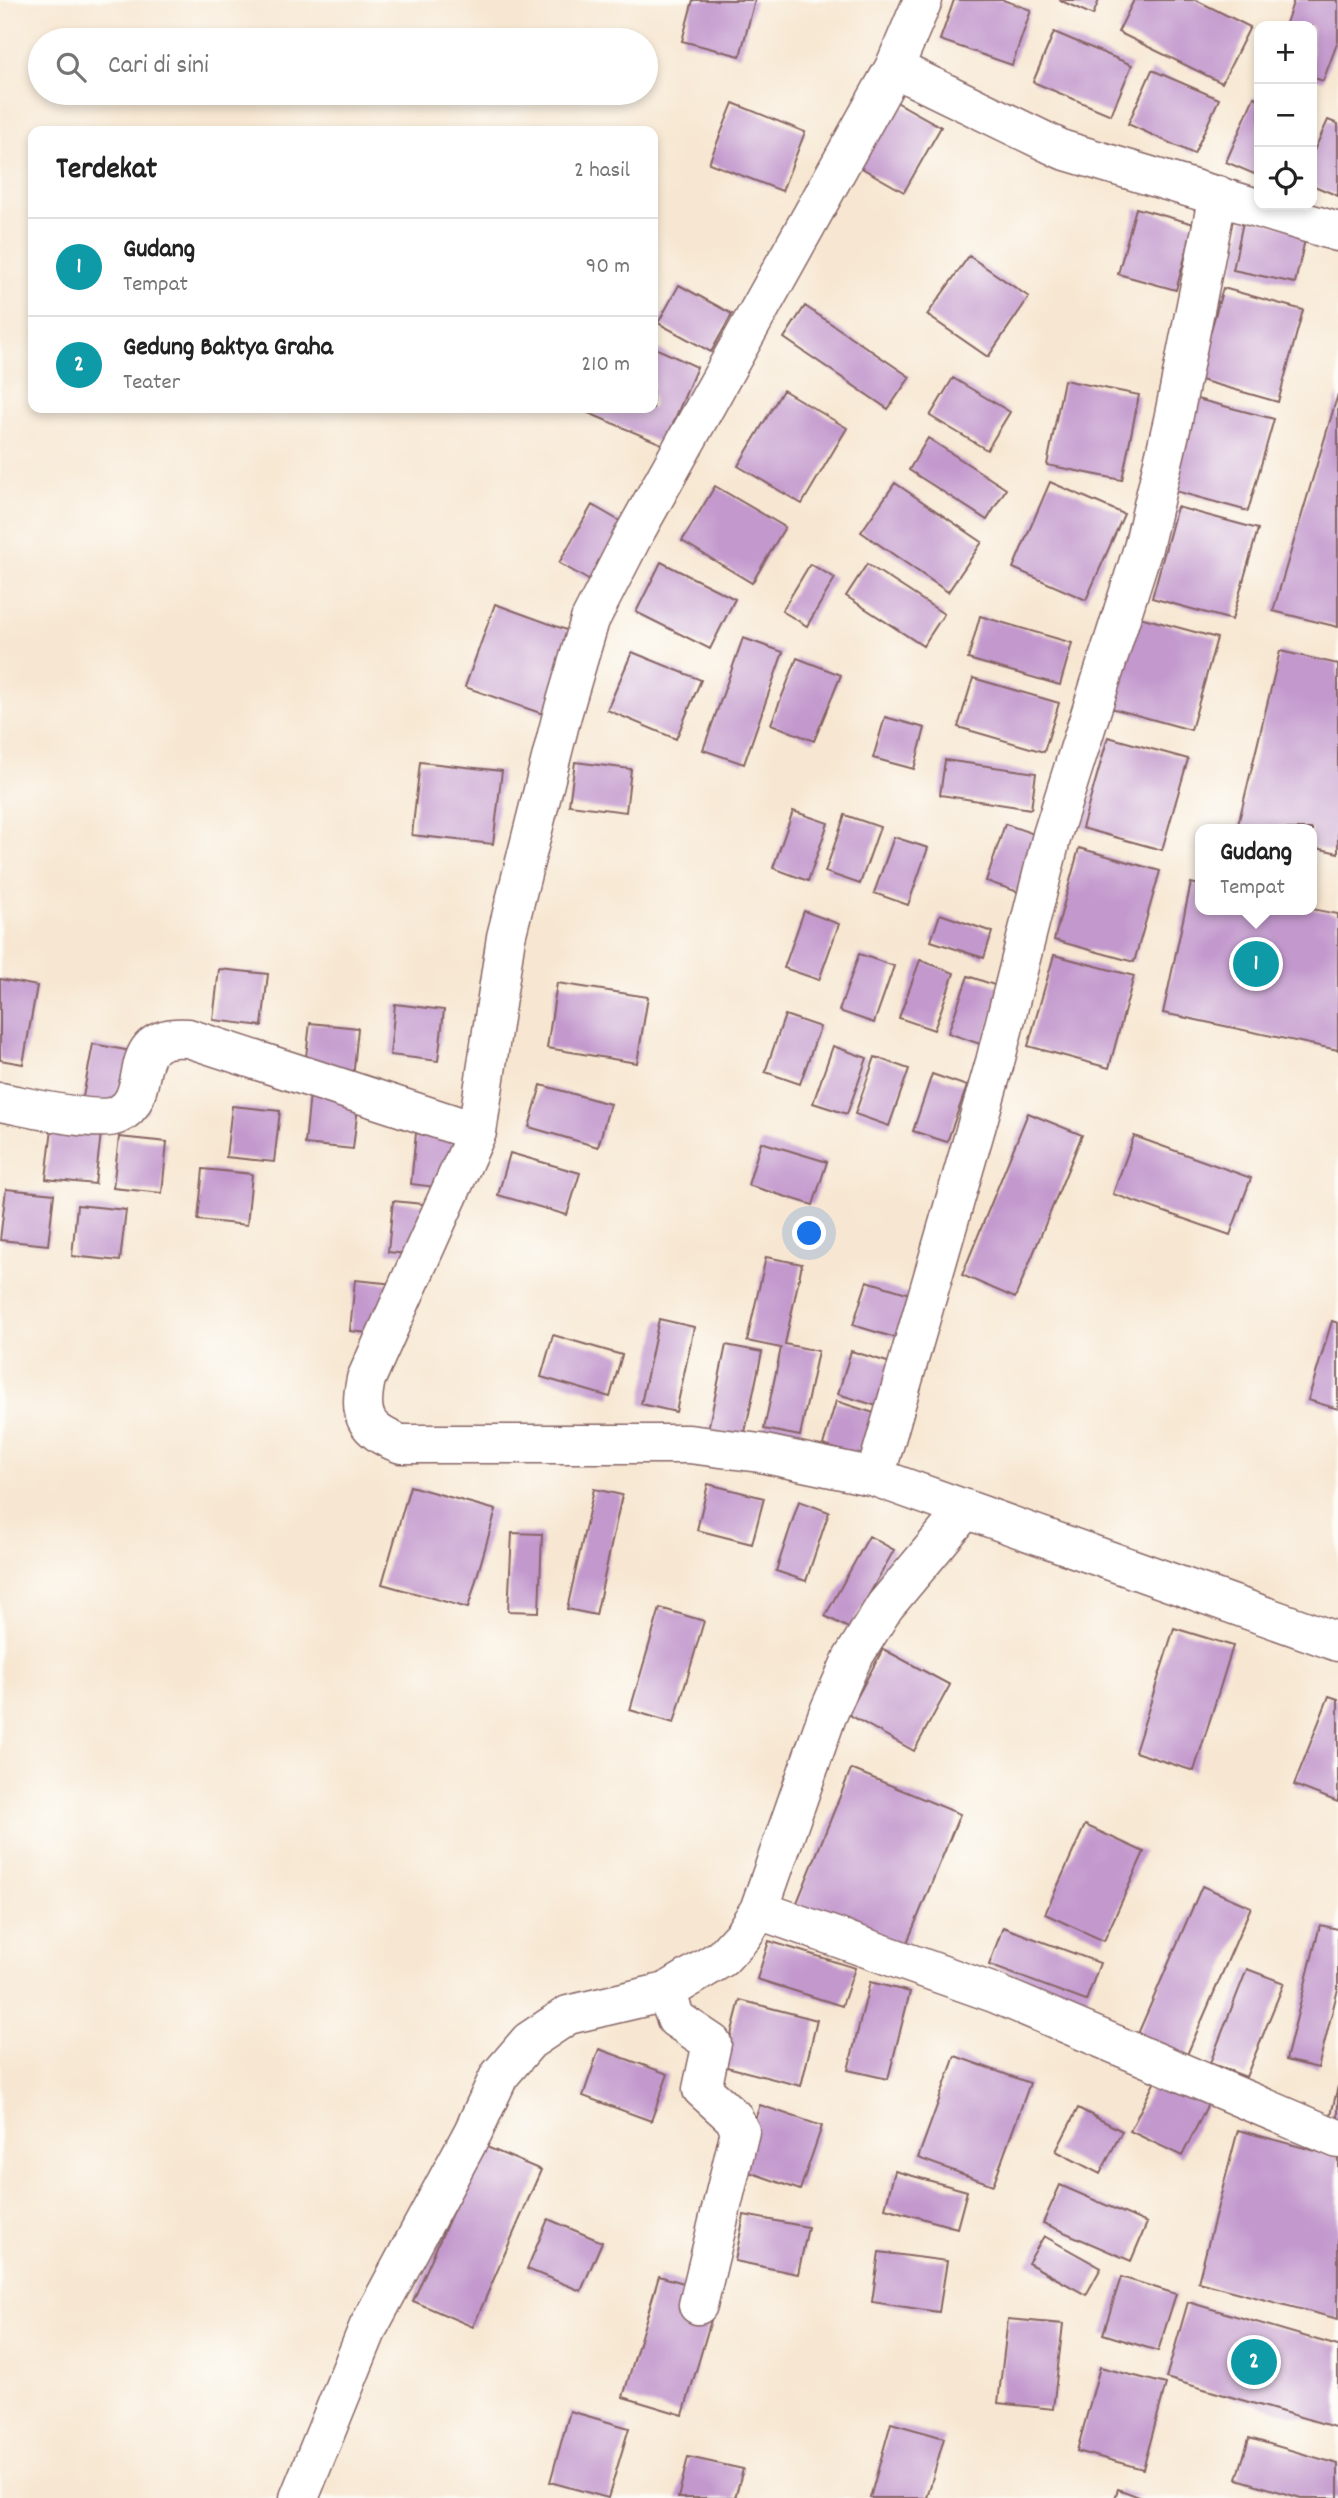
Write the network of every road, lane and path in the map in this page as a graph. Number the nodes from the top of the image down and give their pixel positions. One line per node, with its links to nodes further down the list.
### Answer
1 (923, 0): 2 (street)
2 (894, 68): 3 (street); 6 (street)
3 (1218, 195): 4 (street); 7 (street)
4 (1338, 232)
5 (0, 1102): 6 (street)
6 (477, 1132): 7 (street)
7 (875, 1476): 8 (street)
8 (966, 1509): 9 (street); 10 (street)
9 (1338, 1642)
10 (759, 1910): 11 (street); 12 (street)
11 (666, 1992): 13 (street); 14 (street)
12 (1338, 2138)
13 (698, 2305)
14 (299, 2498)

